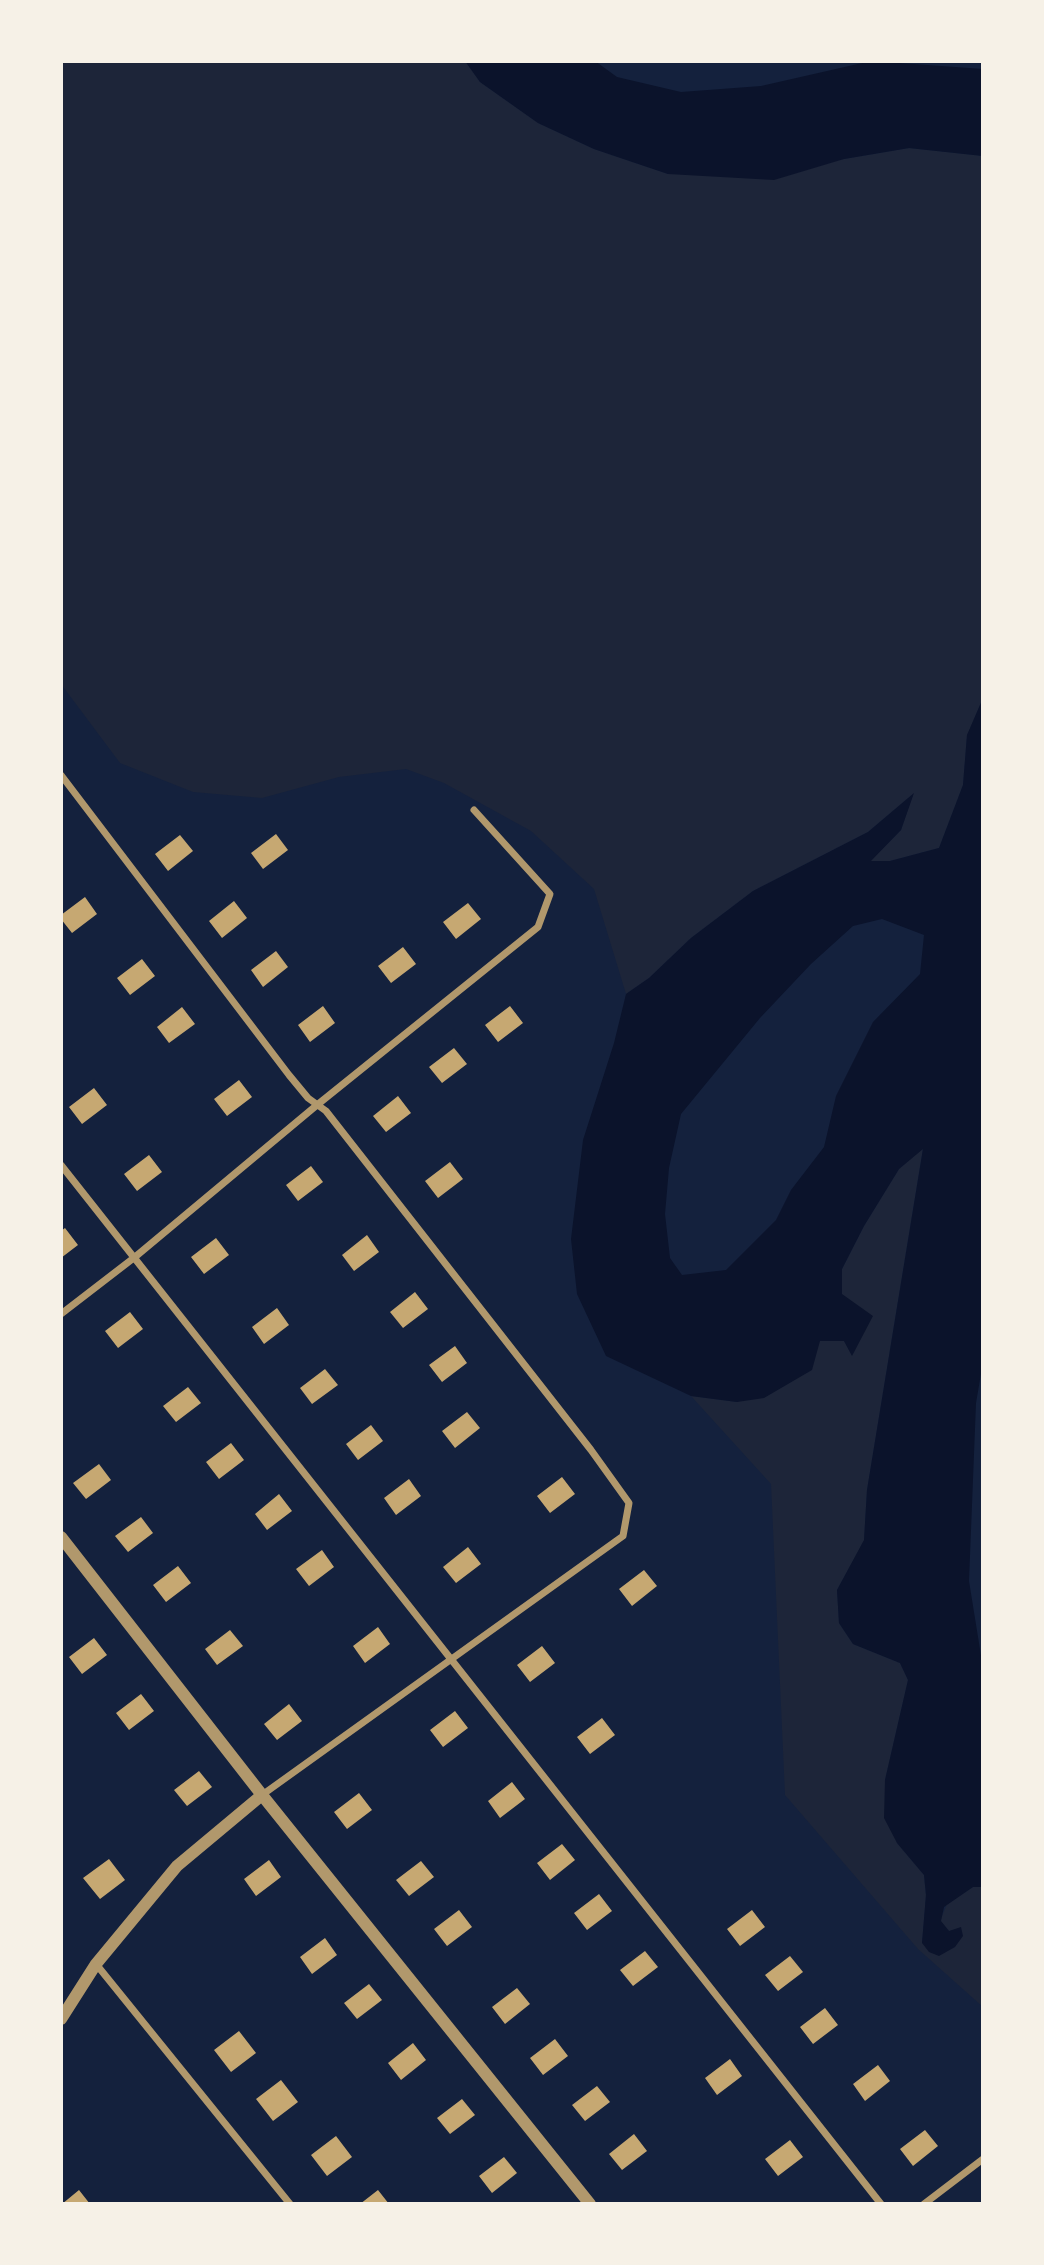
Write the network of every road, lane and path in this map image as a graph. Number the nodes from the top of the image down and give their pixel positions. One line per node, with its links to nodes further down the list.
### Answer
1 (61, 775): 3 (street)
2 (474, 810): 3 (street)
3 (317, 1105): 5 (street); 8 (street)
4 (61, 1165): 5 (street)
5 (135, 1257): 6 (street); 8 (street)
6 (61, 1314)
7 (61, 1537): 9 (street)
8 (453, 1658): 9 (street); 15 (street)
9 (262, 1795): 10 (street); 14 (street)
10 (96, 1964): 11 (street); 13 (street)
11 (61, 2019)
12 (983, 2159): 16 (street)
13 (290, 2204)
14 (590, 2204)
15 (881, 2204)
16 (924, 2204)

